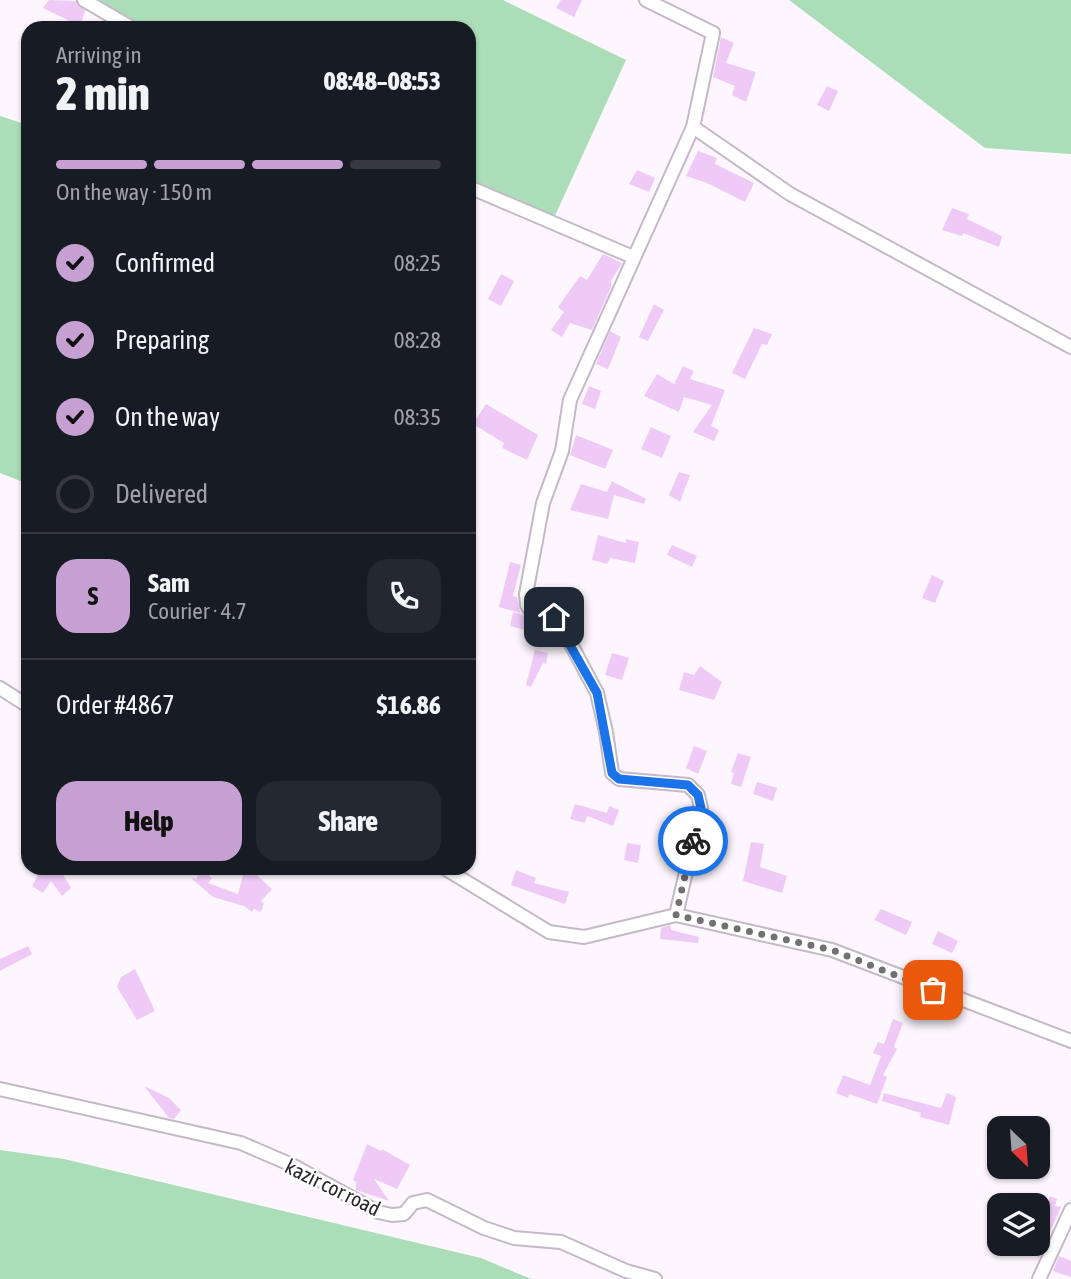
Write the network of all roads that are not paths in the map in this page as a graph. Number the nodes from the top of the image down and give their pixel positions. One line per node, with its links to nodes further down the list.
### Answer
1 (84, 0): 3 (street)
2 (646, 0): 4 (street)
3 (120, 21)
4 (693, 127): 6 (street); 7 (street)
5 (476, 190): 6 (street)
6 (633, 257): 11 (street)
7 (1071, 347)
8 (0, 688): 9 (street)
9 (21, 702)
10 (455, 875): 11 (street)
11 (676, 915): 12 (street)
12 (1071, 1041)
13 (0, 1088): 15 (street, kazir cor road)
14 (1071, 1210): 16 (street)
15 (654, 1279)
16 (1039, 1279)

